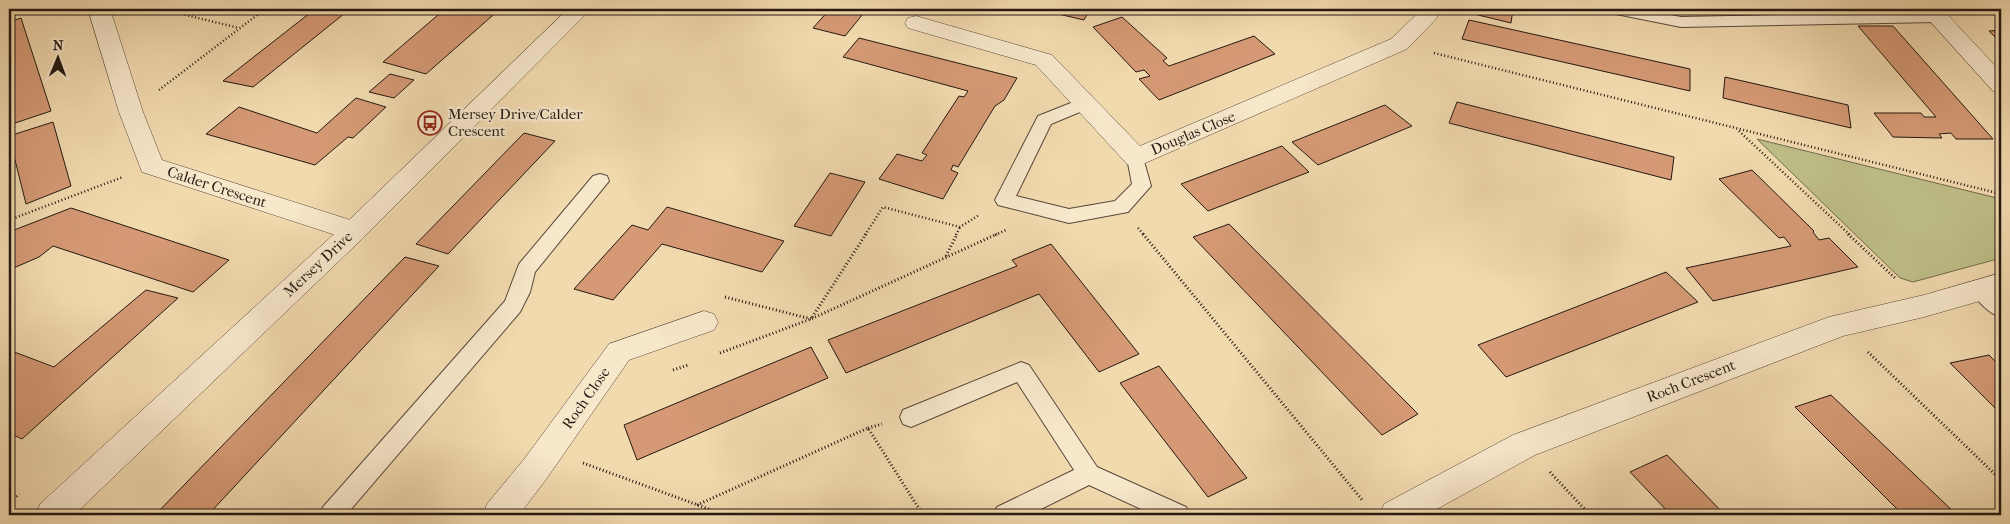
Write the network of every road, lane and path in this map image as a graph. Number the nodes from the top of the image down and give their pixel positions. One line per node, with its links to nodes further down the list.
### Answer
1 (99, 9): 13 (street, Calder Crescent)
2 (160, 9): 9 (path)
3 (265, 9): 9 (path)
4 (580, 9): 24 (street, Mersey Drive)
5 (1426, 9): 10 (street, Douglas Close)
6 (1616, 9): 7 (lane)
7 (1934, 13): 11 (street)
8 (916, 23): 12 (street, Douglas Close)
9 (240, 28): 13 (path)
10 (1399, 44): 14 (path); 15 (street, Douglas Close)
11 (2001, 86)
12 (1086, 103): 15 (street, Douglas Close); 19 (lane)
13 (131, 112): 16 (street, Calder Crescent)
14 (1738, 130): 18 (path); 27 (path)
15 (1136, 158): 20 (lane)
16 (151, 166): 22 (path); 24 (street, Calder Crescent)
17 (600, 181): 42 (lane)
18 (2001, 194)
19 (1005, 200): 21 (lane); 23 (path)
20 (1121, 207): 21 (lane); 40 (path)
21 (1040, 208): 25 (path)
22 (9, 220)
23 (960, 227): 25 (path); 28 (path)
24 (354, 231): 41 (street, Mersey Drive)
25 (945, 256): 28 (path)
26 (1994, 294): 27 (street, Roch Crescent)
27 (1924, 306): 30 (street, Roch Crescent)
28 (811, 319): 29 (path); 31 (path)
29 (704, 322): 36 (street, Roch Close)
30 (1839, 324): 35 (street, Roch Crescent); 38 (path)
31 (718, 354)
32 (690, 364): 33 (path)
33 (672, 370)
34 (911, 417): 37 (lane)
35 (1524, 444): 40 (street, Roch Crescent); 48 (path)
36 (549, 451): 39 (path); 43 (street, Roch Close)
37 (1089, 474): 46 (lane); 47 (lane)
38 (2001, 480)
39 (697, 505): 44 (path); 45 (path)
40 (1382, 511)
41 (52, 515)
42 (331, 515)
43 (499, 515)
44 (725, 515)
45 (923, 515)
46 (1005, 515)
47 (1178, 515)
48 (1590, 515)

